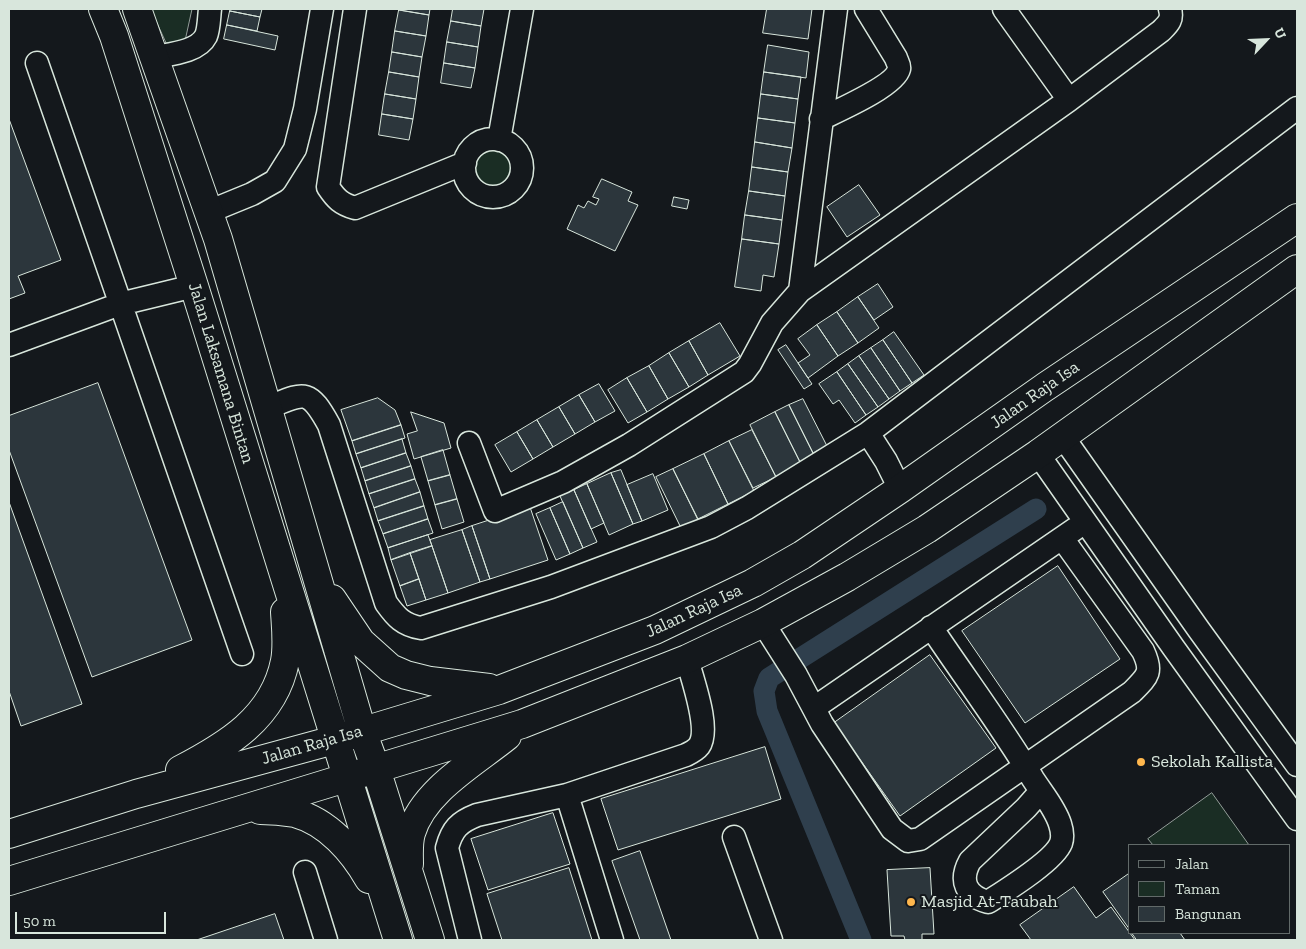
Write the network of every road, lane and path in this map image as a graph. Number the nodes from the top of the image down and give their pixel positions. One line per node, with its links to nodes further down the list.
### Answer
1 (103, 9): 22 (main road, Jalan Laksamana Bintan)
2 (137, 9): 11 (main road, Jalan Laksamana Bintan)
3 (210, 9): 11 (street)
4 (322, 9): 18 (street)
5 (356, 9): 17 (street)
6 (522, 9): 16 (street)
7 (836, 9): 15 (street)
8 (866, 9): 15 (street)
9 (1004, 9): 13 (street)
10 (1170, 9): 13 (street)
11 (155, 57): 18 (main road, Jalan Laksamana Bintan)
12 (37, 63): 24 (street)
13 (1069, 100): 23 (street)
14 (1297, 108): 27 (street)
15 (821, 120): 23 (street)
16 (498, 140): 17 (street); 17 (street)
17 (465, 163)
18 (208, 212): 21 (main road, Jalan Laksamana Bintan)
19 (1297, 218): 31 (main road, Jalan Raja Isa)
20 (1297, 269): 28 (main road)
21 (228, 277): 22 (main road); 26 (main road, Jalan Laksamana Bintan)
22 (194, 286): 24 (street); 35 (main road, Jalan Laksamana Bintan)
23 (800, 291): 29 (street)
24 (120, 304): 25 (street); 40 (street)
25 (9, 345)
26 (268, 408): 27 (street); 34 (main road, Jalan Laksamana Bintan)
27 (868, 433): 31 (street)
28 (1063, 437): 30 (main road); 38 (street)
29 (469, 443)
30 (1038, 454): 32 (street); 36 (main road)
31 (900, 489): 42 (main road, Jalan Raja Isa)
32 (1086, 522): 33 (street); 39 (street)
33 (1062, 538): 37 (street); 47 (street)
34 (316, 575): 42 (main road); 45 (main road, Jalan Laksamana Bintan)
35 (284, 578): 46 (main road, Jalan Laksamana Bintan); 52 (main road)
36 (763, 623): 41 (main road); 43 (street)
37 (931, 627): 43 (street); 47 (street)
38 (1199, 630): 39 (street); 48 (street)
39 (1173, 647): 55 (street)
40 (242, 654)
41 (687, 659): 44 (main road); 53 (street)
42 (498, 690): 45 (main road, Jalan Raja Isa)
43 (814, 708): 47 (street)
44 (522, 724): 49 (main road); 59 (main road)
45 (362, 731): 46 (main road, Jalan Raja Isa); 49 (main road, Jalan Laksamana Bintan)
46 (334, 740): 50 (main road, Jalan Laksamana Bintan); 52 (main road, Jalan Raja Isa)
47 (1025, 765): 51 (street)
48 (1297, 765)
49 (376, 768): 50 (main road); 59 (main road, Jalan Laksamana Bintan)
50 (346, 778): 54 (main road); 61 (main road, Jalan Laksamana Bintan)
51 (1040, 790): 51 (street)
52 (136, 794): 56 (main road, Jalan Raja Isa)
53 (567, 794): 65 (street); 66 (street)
54 (247, 808): 60 (main road); 61 (main road)
55 (1297, 818)
56 (9, 834)
57 (734, 837): 67 (street)
58 (305, 872): 62 (street)
59 (409, 875): 64 (main road, Jalan Laksamana Bintan)
60 (9, 881)
61 (387, 908): 63 (main road)
62 (326, 940)
63 (398, 940)
64 (430, 940)
65 (470, 940)
66 (612, 940)
67 (771, 940)

